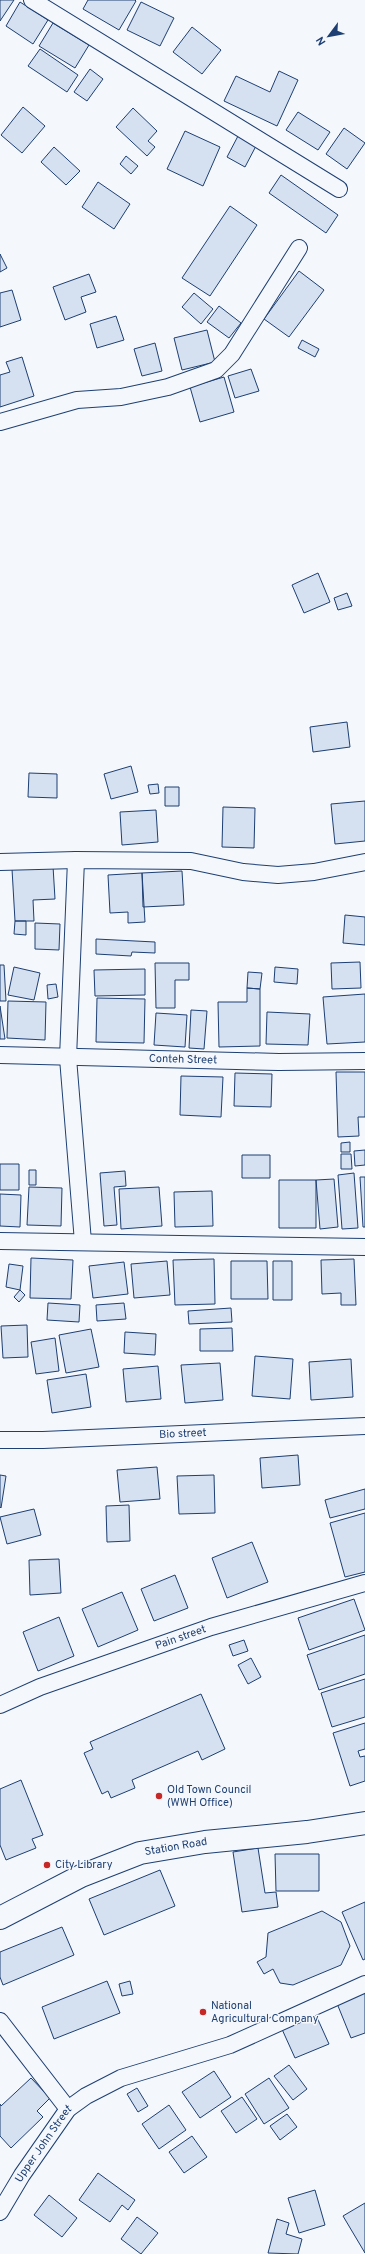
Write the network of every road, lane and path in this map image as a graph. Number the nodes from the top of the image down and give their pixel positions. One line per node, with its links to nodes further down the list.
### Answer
1 (32, 0): 2 (street)
2 (339, 189)
3 (299, 248): 4 (street)
4 (0, 422)
5 (76, 860): 6 (street); 7 (street); 9 (street)
6 (0, 862)
7 (365, 862)
8 (0, 1055): 9 (street, Conteh Street)
9 (68, 1058): 10 (street, Conteh Street); 12 (street)
10 (365, 1061)
11 (0, 1241): 12 (street)
12 (83, 1242): 13 (street)
13 (365, 1247)
14 (365, 1426): 15 (street, Bio street)
15 (0, 1440)
16 (365, 1583): 17 (street, Pain street)
17 (0, 1705)
18 (365, 1823): 19 (main road, Station Road)
19 (0, 1918)
20 (365, 1984): 22 (street)
21 (0, 2021): 22 (street, Upper John Street)
22 (68, 2109): 23 (street, Upper John Street)
23 (0, 2212)

